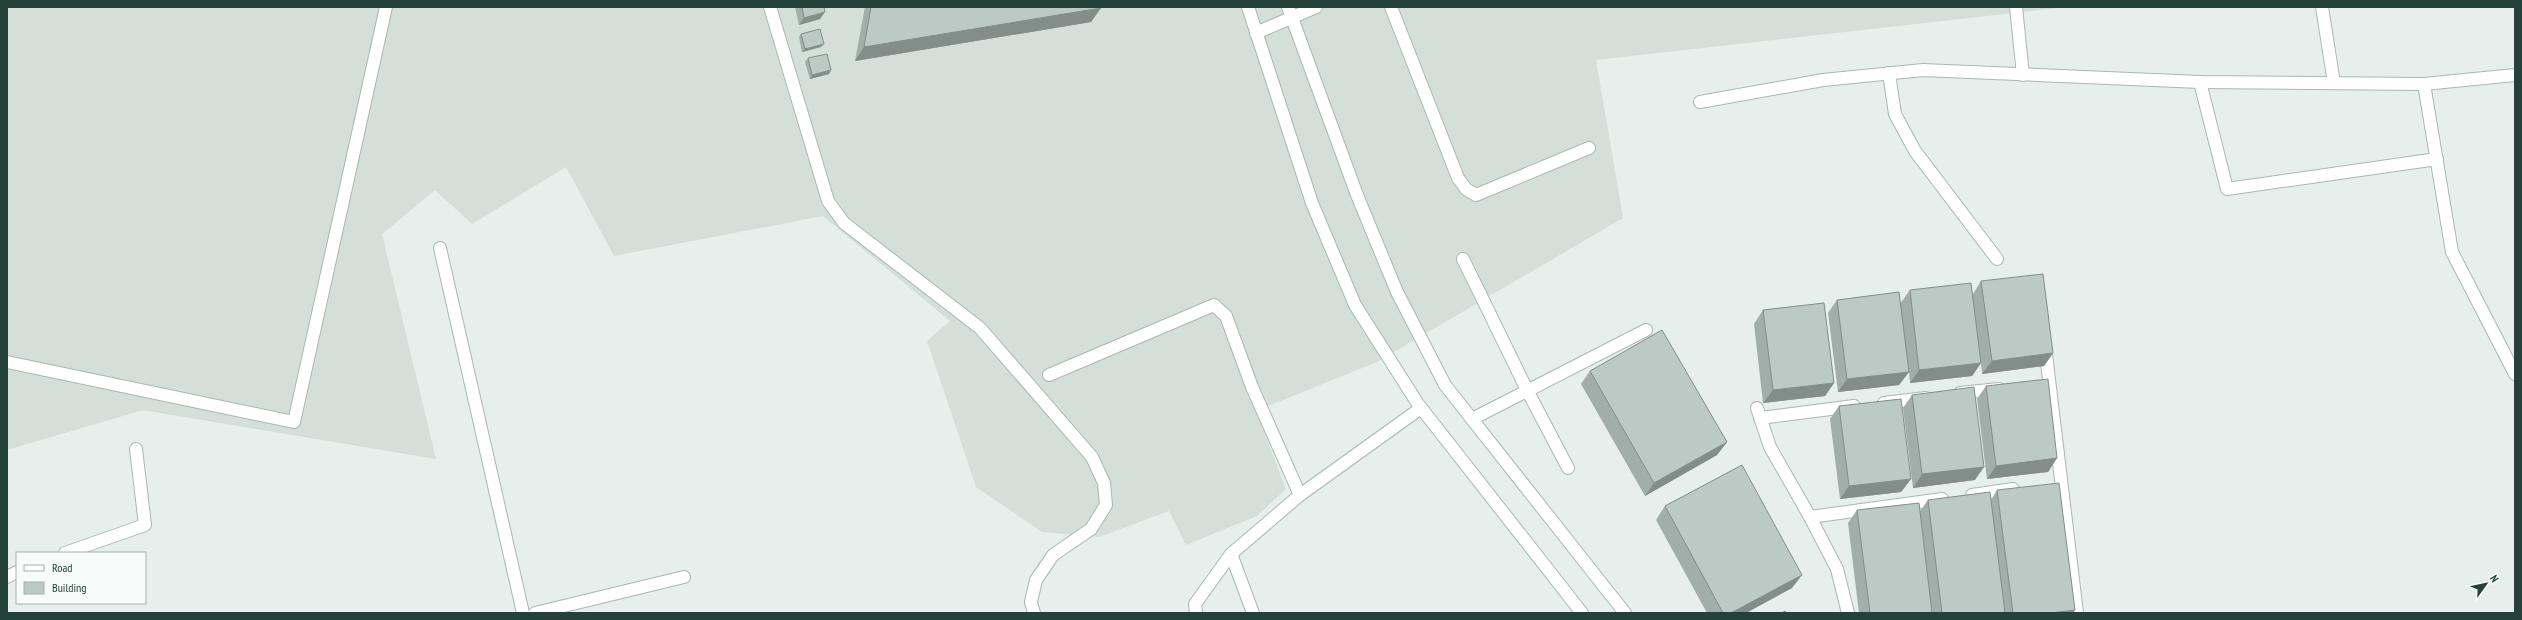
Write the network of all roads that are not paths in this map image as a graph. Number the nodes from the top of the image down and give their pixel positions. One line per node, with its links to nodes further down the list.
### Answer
1 (386, 7): 24 (street)
2 (770, 7): 48 (street)
3 (1248, 7): 9 (street)
4 (1316, 7): 8 (street)
5 (1391, 7): 17 (street)
6 (2016, 7): 11 (street)
7 (2322, 7): 14 (street)
8 (1290, 12): 9 (street); 32 (street)
9 (1256, 33): 31 (street)
10 (1890, 73): 11 (street); 16 (street); 21 (street)
11 (2023, 75): 13 (street)
12 (2515, 75): 15 (street)
13 (2200, 82): 14 (street); 18 (street)
14 (2334, 83): 15 (street)
15 (2424, 84): 18 (street)
16 (1700, 102)
17 (1589, 148)
18 (2437, 159): 25 (street)
19 (440, 248): 46 (street)
20 (1463, 259): 30 (street)
21 (1997, 259)
22 (1646, 330): 30 (street)
23 (2043, 335): 27 (street)
24 (7, 362)
25 (2515, 374)
26 (1049, 375): 38 (street)
27 (2049, 383): 28 (street); 35 (street)
28 (2033, 384)
29 (2010, 387): 39 (street)
30 (1527, 390): 32 (street); 34 (street)
31 (1421, 408): 38 (street); 50 (street)
32 (1472, 419): 51 (street)
33 (136, 449): 40 (street)
34 (1568, 468)
35 (2061, 483): 36 (street); 53 (street)
36 (2046, 485)
37 (2022, 488): 39 (street)
38 (1300, 495): 41 (street)
39 (1810, 517): 52 (street)
40 (68, 552)
41 (1232, 554): 45 (street); 49 (street)
42 (16, 572): 43 (street)
43 (7, 577)
44 (684, 577): 47 (street)
45 (1193, 610)
46 (523, 613)
47 (535, 613)
48 (1034, 613)
49 (1253, 613)
50 (1582, 613)
51 (1625, 613)
52 (1848, 613)
53 (2077, 613)

